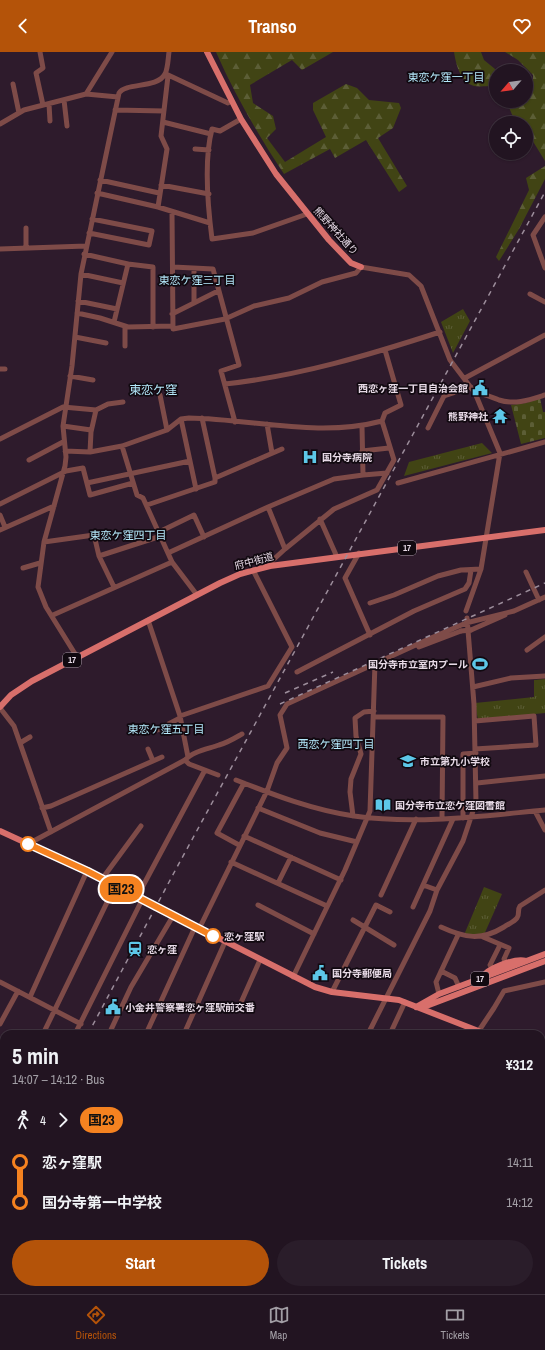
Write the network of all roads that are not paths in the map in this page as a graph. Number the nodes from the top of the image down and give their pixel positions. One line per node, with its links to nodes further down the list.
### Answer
1 (40, 52): 12 (street)
2 (112, 52): 7 (street)
3 (169, 52): 5 (street)
4 (207, 52): 10 (main road, 熊野神社通り)
5 (166, 75): 8 (street); 10 (street); 14 (street)
6 (13, 84): 15 (street)
7 (86, 94): 8 (street); 9 (street)
8 (118, 97): 13 (street)
9 (64, 100): 11 (street); 20 (street)
10 (231, 101): 16 (main road, 熊野神社通り)
11 (49, 104): 12 (street); 17 (street)
12 (43, 105): 15 (street)
13 (115, 110): 14 (street); 24 (street)
14 (164, 111): 18 (street)
15 (19, 113): 19 (street)
16 (241, 119): 21 (street); 31 (main road, 熊野神社通り)
17 (50, 121)
18 (163, 122): 21 (street); 25 (street)
19 (0, 124)
20 (67, 126)
21 (211, 134): 23 (street)
22 (195, 149): 23 (street)
23 (209, 150): 28 (street)
24 (100, 180): 26 (street); 27 (street)
25 (160, 185): 27 (street); 28 (street)
26 (97, 193): 29 (street); 33 (street)
27 (159, 193): 29 (street)
28 (209, 194): 34 (street)
29 (158, 207): 30 (street)
30 (172, 212): 34 (street); 43 (street)
31 (307, 214): 34 (street); 44 (main road, 熊野神社通り)
32 (545, 216): 40 (street)
33 (92, 218): 36 (street); 36 (street)
34 (210, 223)
35 (26, 228): 38 (street)
36 (89, 233): 37 (street)
37 (86, 246): 38 (street); 41 (street)
38 (26, 248): 39 (street)
39 (0, 249)
40 (542, 252): 46 (street)
41 (84, 254): 42 (street); 47 (street)
42 (128, 264): 48 (street); 60 (street)
43 (173, 267): 45 (street); 56 (street)
44 (361, 267): 57 (street); 62 (street, 熊野神社通り)
45 (194, 268): 49 (street); 53 (street)
46 (545, 268)
47 (81, 274): 48 (street); 51 (street)
48 (123, 283): 54 (street)
49 (218, 291): 53 (street); 57 (street)
50 (530, 294): 52 (street)
51 (78, 301): 54 (street); 55 (street)
52 (545, 302)
53 (194, 303): 56 (street)
54 (117, 309): 58 (street)
55 (77, 314): 58 (street); 64 (street)
56 (172, 314): 61 (street)
57 (225, 319): 61 (street); 71 (street)
58 (114, 322): 59 (street)
59 (125, 326): 60 (street); 66 (street)
60 (153, 326): 61 (street)
61 (172, 326)
62 (440, 332): 67 (street); 69 (street, 熊野神社通り)
63 (545, 335): 69 (street)
64 (75, 337): 65 (street); 68 (street)
65 (106, 343)
66 (125, 346)
67 (385, 350): 71 (street); 81 (street)
68 (70, 376): 70 (street); 77 (street)
69 (465, 378): 72 (street, 熊野神社通り)
70 (93, 380)
71 (225, 384): 82 (street)
72 (471, 387): 73 (street, 熊野神社通り); 86 (street)
73 (475, 393): 75 (street); 99 (street, 熊野神社通り)
74 (160, 395): 88 (street)
75 (545, 395)
76 (123, 402): 78 (street)
77 (66, 407): 78 (street); 84 (street); 89 (street)
78 (96, 410): 87 (street)
79 (202, 418): 80 (street); 82 (street); 106 (street)
80 (181, 419): 88 (street); 101 (street)
81 (382, 420): 85 (street); 93 (street)
82 (235, 422): 83 (street)
83 (267, 424): 85 (street); 98 (street)
84 (63, 426): 87 (street); 90 (street)
85 (362, 426): 96 (street)
86 (428, 428)
87 (92, 430): 97 (street)
88 (167, 430): 92 (street)
89 (0, 439)
90 (63, 442): 95 (street); 100 (street)
91 (545, 442): 99 (street)
92 (122, 446): 97 (street); 103 (street)
93 (389, 448): 96 (street); 104 (street)
94 (282, 449): 98 (street)
95 (65, 451): 97 (street); 102 (street)
96 (362, 451): 105 (street)
97 (90, 452)
98 (272, 453): 106 (street)
99 (500, 453): 108 (street); 121 (street)
100 (29, 460)
101 (190, 461): 103 (street); 110 (street)
102 (63, 472): 109 (street); 111 (street); 113 (street)
103 (130, 473): 107 (street); 109 (street)
104 (386, 473): 105 (street); 116 (street)
105 (363, 475): 114 (street)
106 (216, 478): 110 (street)
107 (133, 483): 109 (street); 112 (street)
108 (398, 483)
109 (87, 484)
110 (196, 489): 112 (street)
111 (0, 504)
112 (147, 505): 119 (street)
113 (54, 506): 117 (street); 122 (street)
114 (268, 507): 120 (street); 123 (street)
115 (0, 515): 117 (street)
116 (320, 519): 123 (street); 127 (street)
117 (3, 528)
118 (545, 530): 121 (main road, 府中街道 / 17)
119 (160, 534): 120 (street); 125 (street); 126 (street)
120 (204, 537): 125 (street)
121 (487, 538): 124 (main road, 府中街道 / 17); 132 (street)
122 (44, 542): 126 (street); 129 (street)
123 (285, 549): 130 (street)
124 (360, 553): 127 (main road, 府中街道 / 17); 146 (street)
125 (168, 554): 128 (street)
126 (99, 556): 136 (street)
127 (337, 557): 130 (main road, 府中街道 / 17)
128 (172, 562): 136 (street); 137 (street)
129 (40, 563): 131 (street); 143 (street)
130 (270, 566): 133 (main road, 府中街道 / 17)
131 (23, 568)
132 (481, 569): 134 (street); 141 (street)
133 (253, 570): 137 (main road, 府中街道 / 17); 157 (street)
134 (471, 570): 140 (street); 146 (street)
135 (526, 572): 139 (street)
136 (114, 587): 143 (street)
137 (197, 595): 144 (main road, 府中街道 / 17)
138 (545, 597): 139 (street)
139 (539, 600): 142 (street)
140 (370, 603)
141 (466, 611)
142 (512, 611): 145 (street); 148 (street, bridge)
143 (53, 615): 150 (street)
144 (148, 620): 150 (main road, 府中街道 / 17); 157 (street)
145 (466, 621): 148 (street); 154 (street)
146 (370, 635): 152 (street)
147 (545, 637): 149 (street)
148 (409, 648): 151 (street)
149 (527, 650)
150 (77, 657): 155 (main road, 府中街道 / 17)
151 (375, 663): 156 (street); 175 (street)
152 (297, 672)
153 (545, 676): 154 (street)
154 (472, 684): 159 (street)
155 (1, 704): 163 (street)
156 (374, 711): 158 (street); 180 (street)
157 (180, 717): 160 (street); 167 (street)
158 (374, 717): 182 (street); 185 (street)
159 (474, 721): 165 (street); 165 (street)
160 (157, 730)
161 (242, 734): 167 (street)
162 (30, 737): 163 (street)
163 (20, 742): 176 (street)
164 (148, 749): 168 (street)
165 (476, 751): 174 (street); 183 (street)
166 (162, 757): 168 (street)
167 (187, 759): 169 (street); 190 (street)
168 (153, 761): 176 (street)
169 (205, 770): 170 (street); 206 (street)
170 (218, 775)
171 (545, 776): 174 (street)
172 (236, 780): 173 (street)
173 (244, 783): 175 (street); 194 (street)
174 (477, 783): 181 (street)
175 (267, 791): 177 (street); 180 (street)
176 (42, 808): 190 (street)
177 (258, 808): 191 (street); 192 (street)
178 (545, 810): 179 (street)
179 (535, 811): 181 (street); 188 (street)
180 (353, 816): 182 (street)
181 (472, 817): 183 (street); 203 (street)
182 (368, 818): 184 (street); 192 (street)
183 (464, 818): 186 (street)
184 (416, 819): 185 (street); 205 (street)
185 (442, 819): 186 (street)
186 (453, 819): 201 (street)
187 (141, 826): 198 (street)
188 (545, 830)
189 (0, 831): 193 (main road)
190 (51, 832): 193 (street)
191 (244, 836): 194 (street); 195 (street)
192 (357, 842): 199 (street)
193 (28, 844): 197 (main road)
194 (239, 845): 196 (street)
195 (291, 857): 199 (street); 200 (street)
196 (231, 862): 200 (street); 214 (street)
197 (87, 871): 198 (main road); 237 (street)
198 (102, 879): 202 (main road)
199 (341, 880): 208 (street)
200 (278, 883): 208 (street)
201 (423, 885): 203 (street); 209 (street)
202 (115, 886): 206 (main road); 242 (street)
203 (436, 890): 238 (street)
204 (545, 890): 218 (street)
205 (381, 895)
206 (139, 899): 211 (main road); 244 (street)
207 (258, 905): 216 (street)
208 (327, 906): 216 (street)
209 (413, 907)
210 (390, 912): 215 (street)
211 (173, 916): 214 (main road); 247 (street)
212 (353, 920): 215 (street)
213 (442, 926): 217 (street)
214 (197, 928): 219 (main road); 248 (street)
215 (365, 928): 221 (street); 235 (street)
216 (314, 934): 229 (street)
217 (458, 935): 218 (street); 228 (street)
218 (483, 937): 220 (street)
219 (225, 942): 223 (main road); 249 (street)
220 (500, 944): 226 (street); 227 (street)
221 (394, 945)
222 (545, 954): 224 (main road, 17)
223 (260, 960): 229 (main road); 240 (street)
224 (526, 961): 226 (main road); 230 (main road, 17)
225 (545, 961): 241 (main road, 17)
226 (506, 964): 227 (main road)
227 (492, 969): 230 (main road)
228 (441, 971): 233 (street); 236 (street)
229 (294, 977): 235 (main road)
230 (482, 978): 233 (main road, 17)
231 (0, 982): 234 (street)
232 (545, 982): 253 (street)
233 (459, 987): 236 (main road, 17)
234 (18, 991): 237 (street); 243 (street)
235 (332, 992): 238 (main road)
236 (439, 994): 241 (main road, 17)
237 (30, 997): 242 (street)
238 (387, 998): 239 (main road); 250 (street)
239 (405, 1002): 241 (main road); 251 (street)
240 (239, 1007)
241 (416, 1007): 252 (main road)
242 (56, 1010): 244 (street); 245 (street)
243 (0, 1024)
244 (81, 1024): 246 (street)
245 (45, 1030)
246 (77, 1030)
247 (111, 1030)
248 (148, 1030)
249 (186, 1030)
250 (370, 1030)
251 (392, 1030)
252 (473, 1030)
253 (479, 1030)

